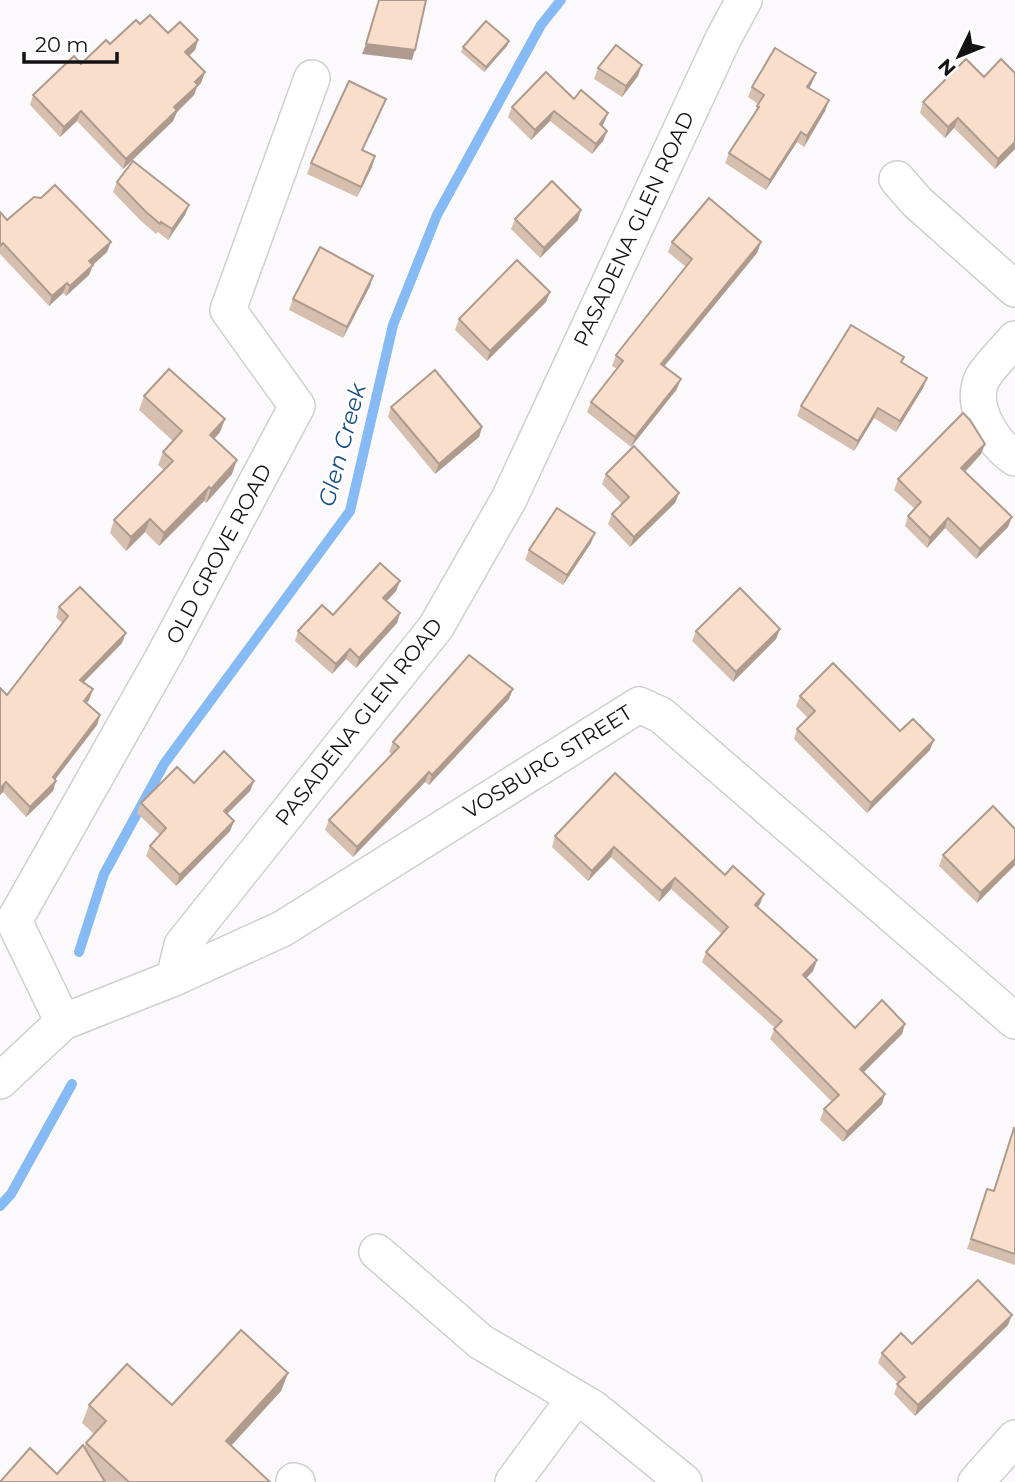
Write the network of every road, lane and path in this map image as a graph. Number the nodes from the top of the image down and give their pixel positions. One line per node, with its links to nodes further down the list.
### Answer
1 (744, 0): 7 (street, PASADENA GLEN ROAD)
2 (312, 78): 9 (street, OLD GROVE ROAD)
3 (907, 190): 4 (street)
4 (1015, 289)
5 (1015, 339): 6 (street)
6 (1015, 458)
7 (174, 978): 8 (street, VOSBURG STREET); 9 (street)
8 (1015, 1021)
9 (63, 1022): 10 (street)
10 (0, 1081)
11 (377, 1252): 12 (street)
12 (575, 1398): 14 (street); 15 (street)
13 (1015, 1438): 16 (street)
14 (513, 1482)
15 (684, 1482)
16 (976, 1482)

